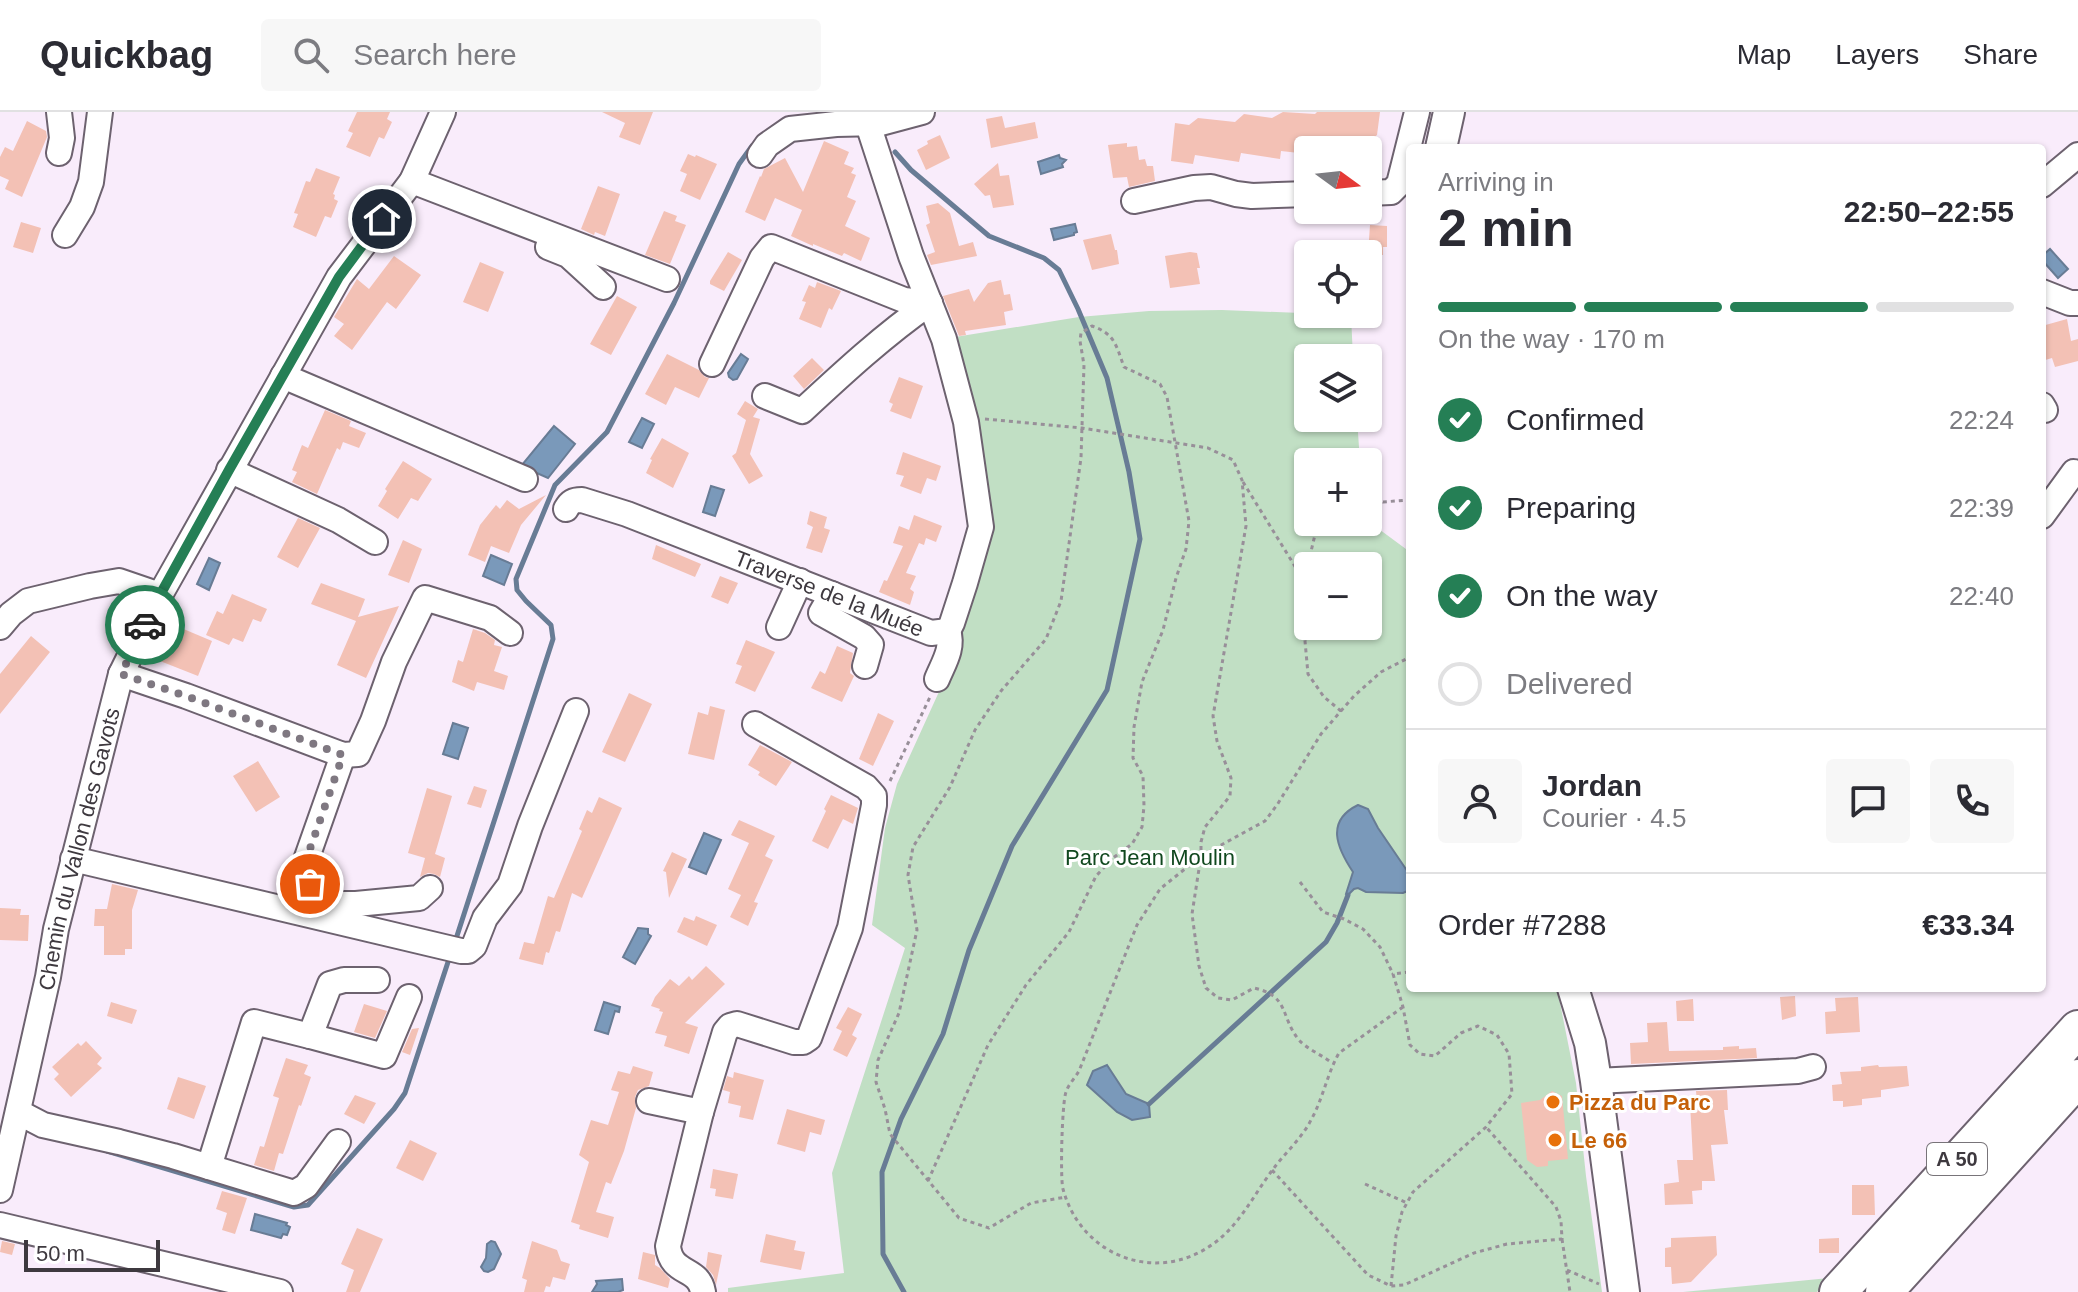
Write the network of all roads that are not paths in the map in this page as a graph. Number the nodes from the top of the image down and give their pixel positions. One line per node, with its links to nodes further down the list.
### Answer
1 (59, 112): 10 (street)
2 (100, 112): 19 (street)
3 (443, 112): 14 (street, Chemin du Vallon des Gavots)
4 (922, 112): 7 (street)
5 (1417, 112): 8 (street)
6 (1449, 112): 9 (main road)
7 (866, 117): 11 (street); 23 (street, Traverse de la Muée)
8 (1412, 144)
9 (1442, 144)
10 (59, 153)
11 (760, 155)
12 (2078, 155): 13 (street)
13 (2046, 182)
14 (409, 186): 20 (street); 21 (street); 26 (street, Chemin du Vallon des Gavots)
15 (1406, 186): 16 (street)
16 (1382, 192)
17 (1294, 194): 18 (street)
18 (1134, 201)
19 (65, 235)
20 (667, 279)
21 (603, 287)
22 (2046, 294): 24 (street)
23 (930, 303): 25 (street); 27 (street); 39 (street, Traverse de la Muée)
24 (2078, 303)
25 (712, 364)
26 (283, 376): 28 (street, Chemin du Vallon des Gavots); 30 (street)
27 (765, 396)
28 (229, 470): 33 (street); 36 (street, Chemin du Vallon des Gavots)
29 (2078, 473): 32 (street)
30 (525, 479)
31 (566, 509): 34 (street, Traverse de la Muée)
32 (2046, 510)
33 (375, 542)
34 (800, 581): 35 (street, Traverse de la Muée); 38 (street)
35 (832, 594): 39 (street, Traverse de la Muée); 41 (street)
36 (160, 595): 37 (street); 42 (street, Chemin du Vallon des Gavots)
37 (0, 627)
38 (779, 627)
39 (948, 631): 43 (street)
40 (510, 633): 46 (street)
41 (865, 666)
42 (121, 674): 46 (street); 47 (street, Chemin du Vallon des Gavots)
43 (937, 679)
44 (576, 711): 47 (street)
45 (755, 724): 59 (street)
46 (343, 755): 48 (street)
47 (73, 859): 58 (street, Chemin du Vallon des Gavots)
48 (430, 888)
49 (377, 980): 53 (street)
50 (1574, 992): 56 (main road)
51 (409, 997): 53 (street)
52 (2078, 1029): 67 (highway, A 50)
53 (310, 1036): 61 (street)
54 (1813, 1067): 56 (street)
55 (2078, 1078): 68 (highway, A 50)
56 (1596, 1081): 64 (main road)
57 (649, 1101): 59 (street)
58 (18, 1112): 61 (street); 62 (street, Chemin du Vallon des Gavots)
59 (701, 1112): 66 (street)
60 (338, 1142): 61 (street)
61 (209, 1167)
62 (0, 1190)
63 (0, 1225): 65 (street)
64 (1623, 1288)
65 (280, 1292)
66 (703, 1292)
67 (1838, 1292)
68 (1884, 1292)

